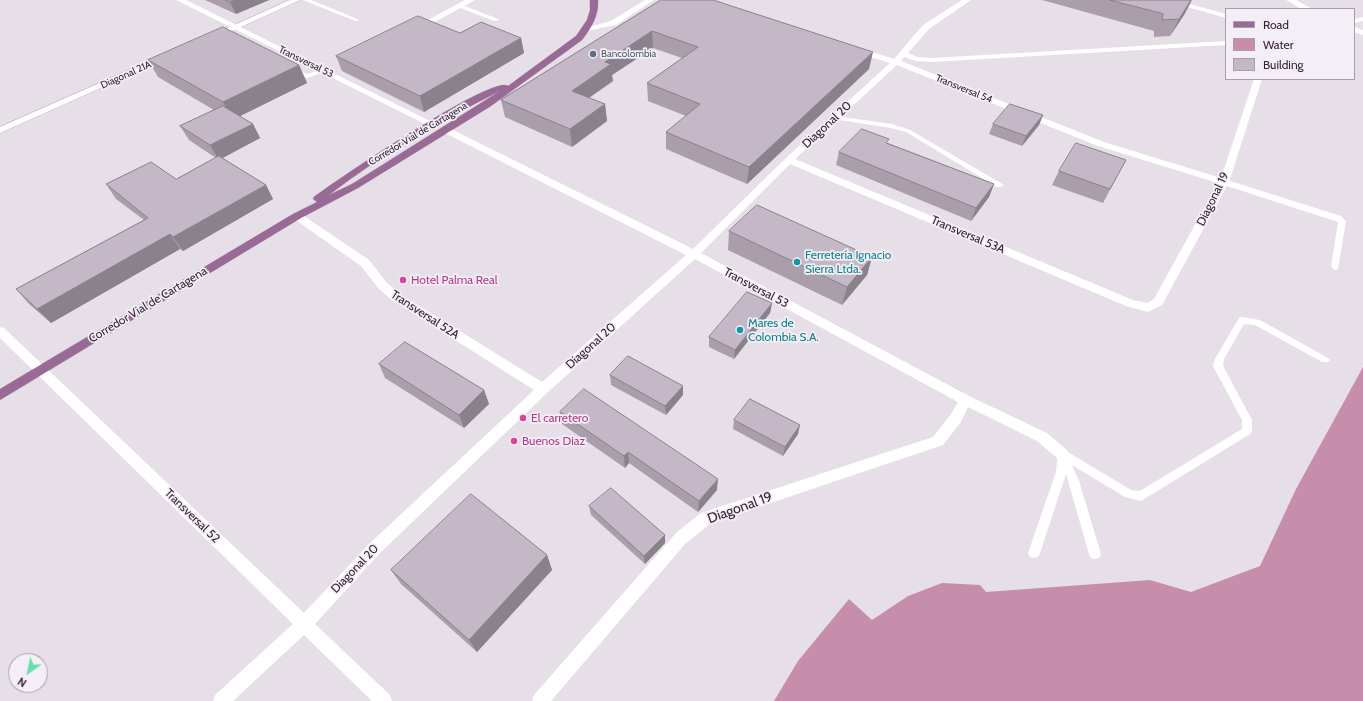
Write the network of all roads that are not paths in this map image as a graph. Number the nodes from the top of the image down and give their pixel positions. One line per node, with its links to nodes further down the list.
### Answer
1 (180, 0): 14 (street, Transversal 53)
2 (296, 0): 14 (street)
3 (306, 0): 12 (lane)
4 (594, 0): 15 (main road, Corredor Vial de Cartagena)
5 (650, 0): 15 (street)
6 (967, 0): 21 (street, Diagonal 20)
7 (1167, 0): 11 (street)
8 (1290, 0): 10 (street)
9 (464, 2): 13 (lane); 16 (street)
10 (1306, 8)
11 (1225, 16)
12 (357, 20)
13 (496, 20)
14 (235, 27): 17 (street); 23 (street, Transversal 53)
15 (586, 28): 24 (main road, Corredor Vial de Cartagena)
16 (411, 30)
17 (208, 38)
18 (1225, 43): 21 (street)
19 (852, 48): 21 (street, Transversal 54)
20 (173, 57): 28 (street, Diagonal 21A)
21 (899, 58): 26 (street, Diagonal 20); 31 (street, Transversal 54)
22 (287, 67): 23 (lane)
23 (329, 71): 27 (street, Transversal 53)
24 (526, 75): 27 (main road, Corredor Vial de Cartagena); 29 (main road, Corredor Vial de Cartagena)
25 (1258, 80): 31 (street, Diagonal 19)
26 (835, 118): 30 (street, Diagonal 20); 32 (lane)
27 (432, 124): 33 (main road, Corredor Vial de Cartagena)
28 (0, 130)
29 (446, 130): 33 (main road, Corredor Vial de Cartagena); 34 (street, Transversal 53)
30 (789, 160): 34 (street, Diagonal 20); 36 (street, Transversal 53A)
31 (1224, 182): 35 (lane); 36 (street, Diagonal 19)
32 (1000, 185)
33 (297, 216): 39 (main road, Corredor Vial de Cartagena); 40 (street, Transversal 52A)
34 (694, 254): 40 (street, Diagonal 20); 42 (street, Transversal 53)
35 (1335, 267)
36 (1148, 308)
37 (0, 331): 39 (street, Transversal 52)
38 (1326, 360): 43 (lane)
39 (41, 370): 41 (main road, Corredor Vial de Cartagena); 46 (street, Transversal 52)
40 (543, 389): 46 (street, Diagonal 20)
41 (0, 395)
42 (965, 400): 43 (street, Transversal 53); 49 (street, Diagonal 19)
43 (1062, 454): 44 (lane); 45 (lane)
44 (1034, 553)
45 (1096, 554)
46 (304, 624): 47 (street, Diagonal 20); 48 (street, Transversal 52)
47 (221, 701)
48 (384, 701)
49 (540, 701)

